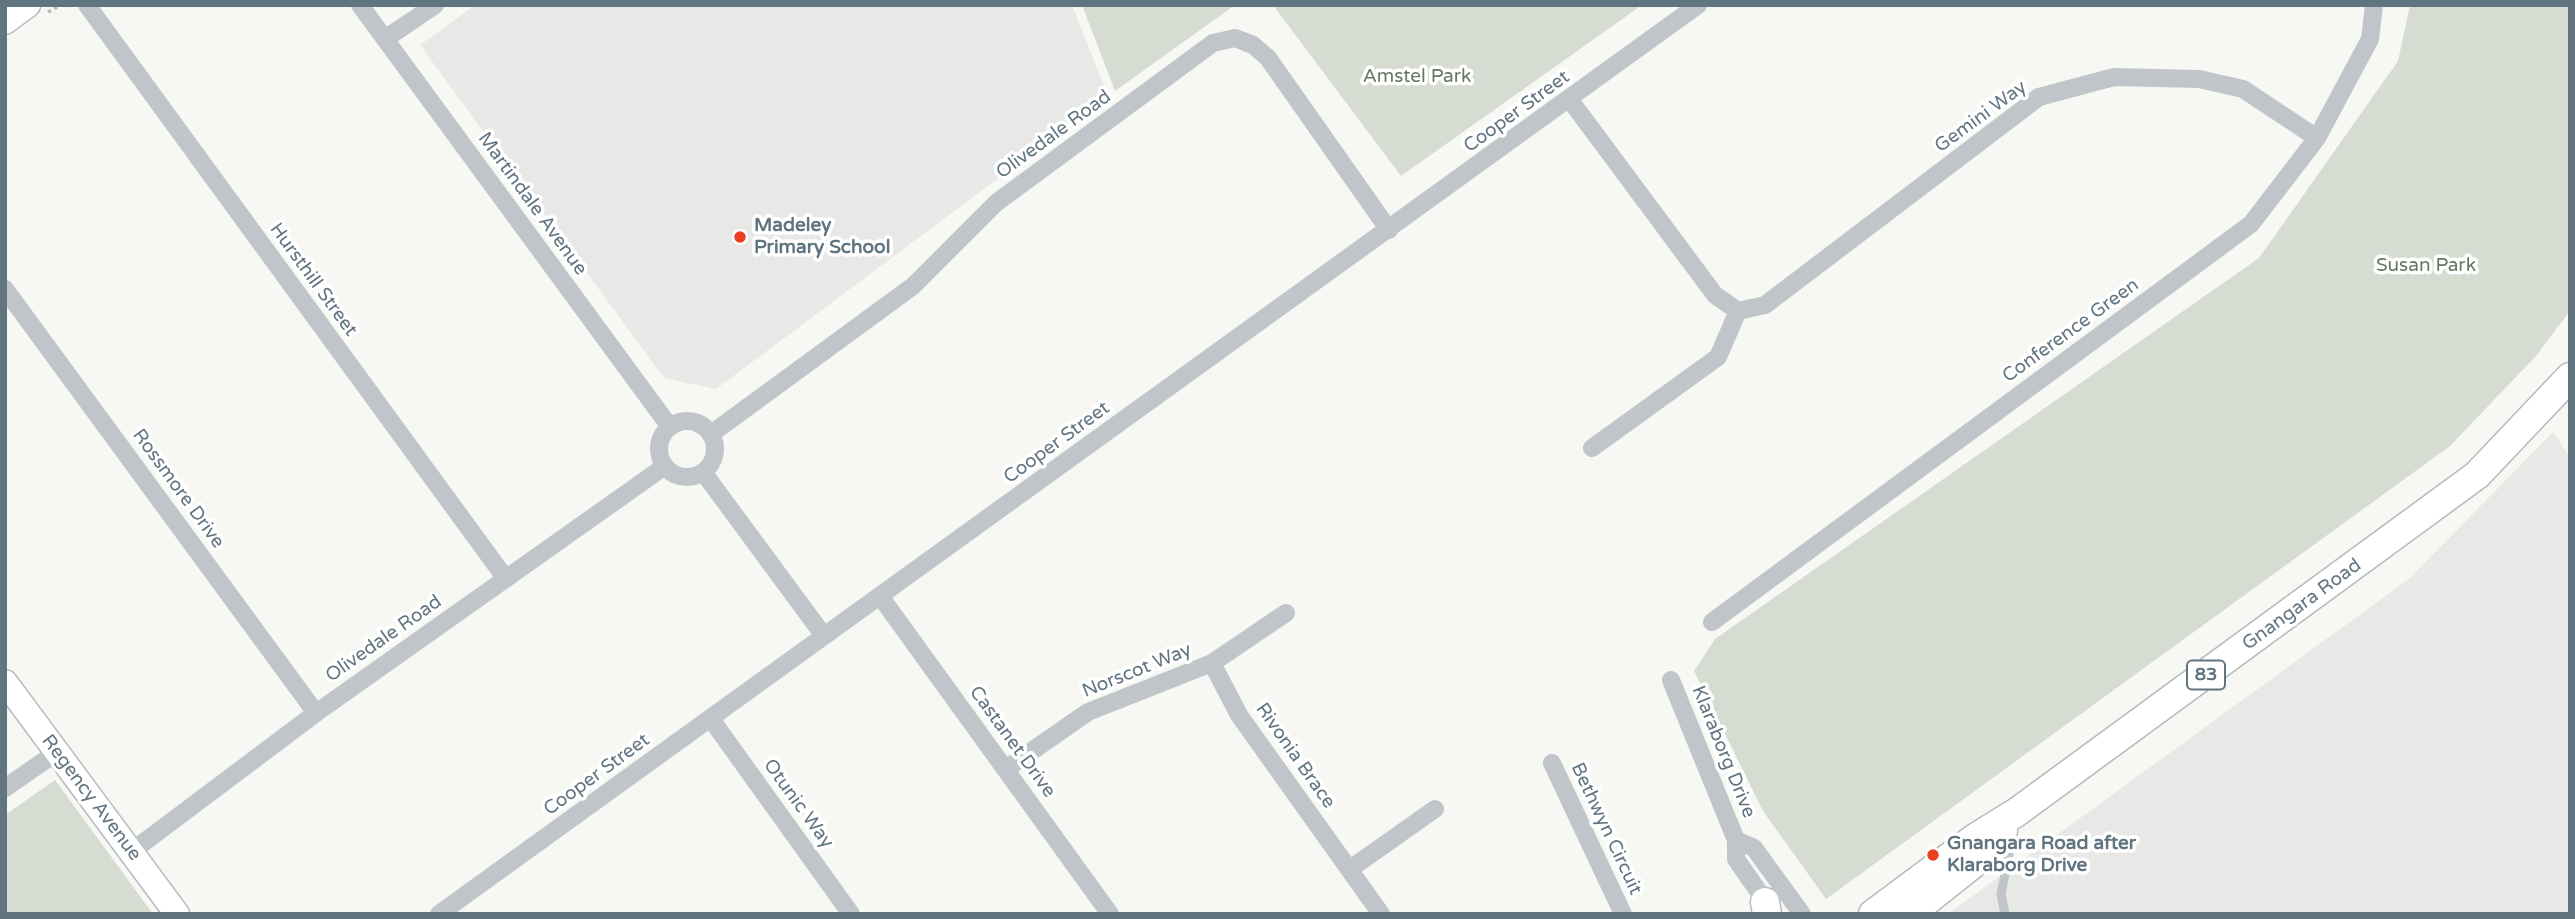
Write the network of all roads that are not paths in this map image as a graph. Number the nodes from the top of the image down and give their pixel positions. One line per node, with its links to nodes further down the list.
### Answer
1 (28, 5): 7 (street)
2 (87, 5): 20 (street, Hursthill Street)
3 (360, 5): 8 (street, Martindale Avenue)
4 (435, 5): 8 (street)
5 (1698, 5): 9 (street, Cooper Street)
6 (2374, 5): 10 (street, Conference Green)
7 (5, 22)
8 (385, 39): 15 (street, Martindale Avenue)
9 (1570, 100): 11 (street, Cooper Street); 13 (street)
10 (2317, 138): 13 (street, Gemini Way); 23 (street, Conference Green)
11 (1390, 230): 16 (street, Olivedale Road); 21 (street, Cooper Street)
12 (5, 289): 28 (street, Rossmore Drive)
13 (1738, 311): 17 (street)
14 (2570, 377): 35 (main road, Gnangara Road / 83)
15 (670, 427): 16 (street); 18 (street)
16 (711, 434): 19 (street)
17 (1592, 449)
18 (665, 466): 19 (street); 20 (street, Olivedale Road)
19 (703, 472): 24 (street)
20 (506, 579): 28 (street, Olivedale Road)
21 (880, 596): 24 (street, Cooper Street); 32 (street, Castanet Drive)
22 (1286, 613): 25 (street, Norscot Way)
23 (1712, 622)
24 (824, 636): 29 (street, Cooper Street)
25 (1212, 663): 32 (street, Norscot Way); 38 (street, Rivonia Brace)
26 (1671, 680): 36 (street, Klaraborg Drive)
27 (5, 682): 30 (street, Regency Avenue)
28 (316, 713): 37 (street, Olivedale Road)
29 (711, 719): 41 (street, Cooper Street); 42 (street, Otunic Way)
30 (57, 752): 33 (street); 37 (street, Regency Avenue)
31 (1552, 763): 45 (street, Bethwyn Circuit)
32 (1006, 769): 43 (street, Castanet Drive)
33 (5, 788)
34 (1435, 809): 38 (street)
35 (2017, 812): 47 (main road, Gnangara Road / 83); 48 (main road, Gnangara Road / 83); 49 (lane)
36 (1736, 840): 39 (street, Klaraborg Drive); 46 (street, Klaraborg Drive)
37 (131, 852): 40 (street, Regency Avenue)
38 (1350, 869): 44 (street, Rivonia Brace)
39 (1768, 910)
40 (177, 914)
41 (439, 914)
42 (851, 914)
43 (1110, 914)
44 (1381, 914)
45 (1623, 914)
46 (1802, 914)
47 (1873, 914)
48 (1910, 914)
49 (2005, 914)

